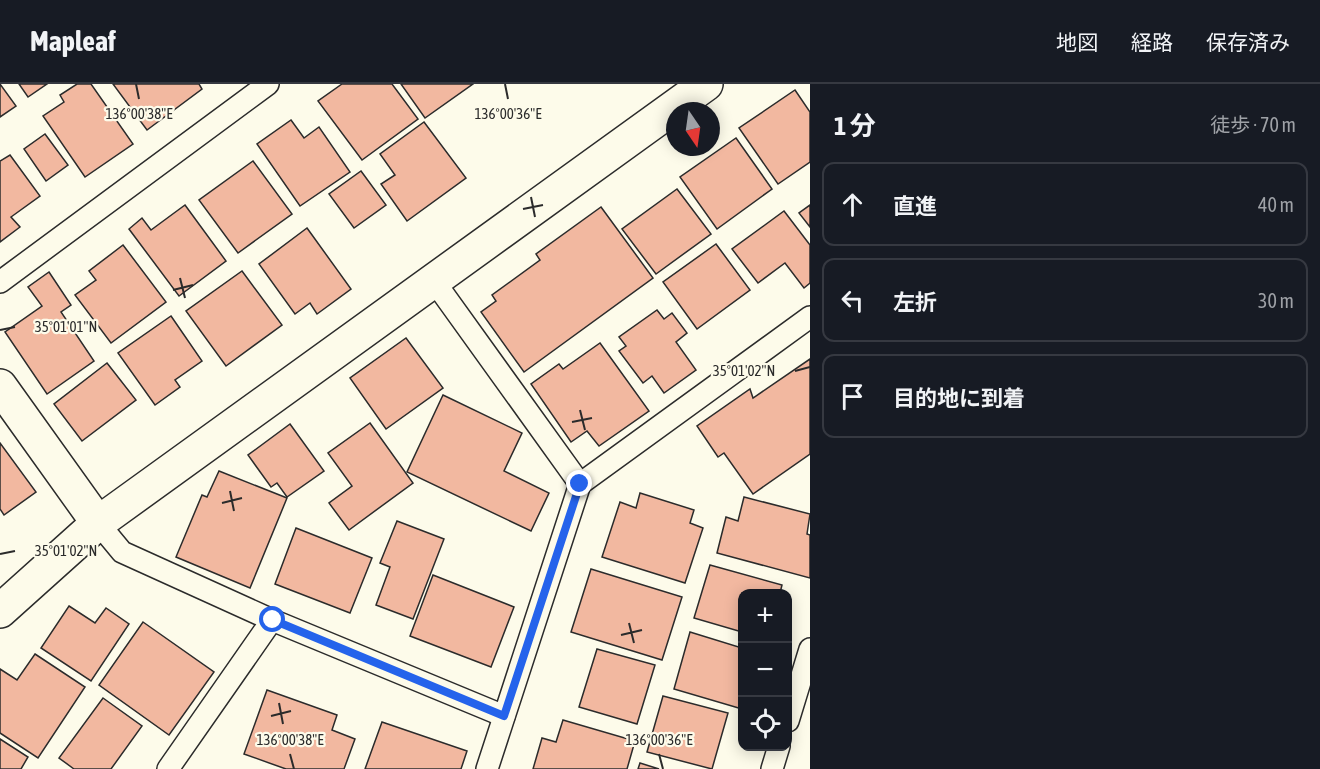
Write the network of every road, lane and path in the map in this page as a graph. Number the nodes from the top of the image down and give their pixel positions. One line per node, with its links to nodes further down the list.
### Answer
1 (268, 84): 4 (lane)
2 (706, 84): 3 (street)
3 (434, 281): 7 (lane); 8 (street)
4 (0, 282)
5 (810, 317): 7 (lane)
6 (0, 386): 8 (street)
7 (580, 484): 13 (lane)
8 (98, 524): 9 (street); 10 (lane)
9 (0, 611)
10 (273, 620): 13 (lane); 15 (lane)
11 (810, 649): 12 (lane)
12 (792, 708)
13 (504, 716): 16 (lane)
14 (778, 751): 17 (lane)
15 (168, 769)
16 (487, 769)
17 (772, 769)

